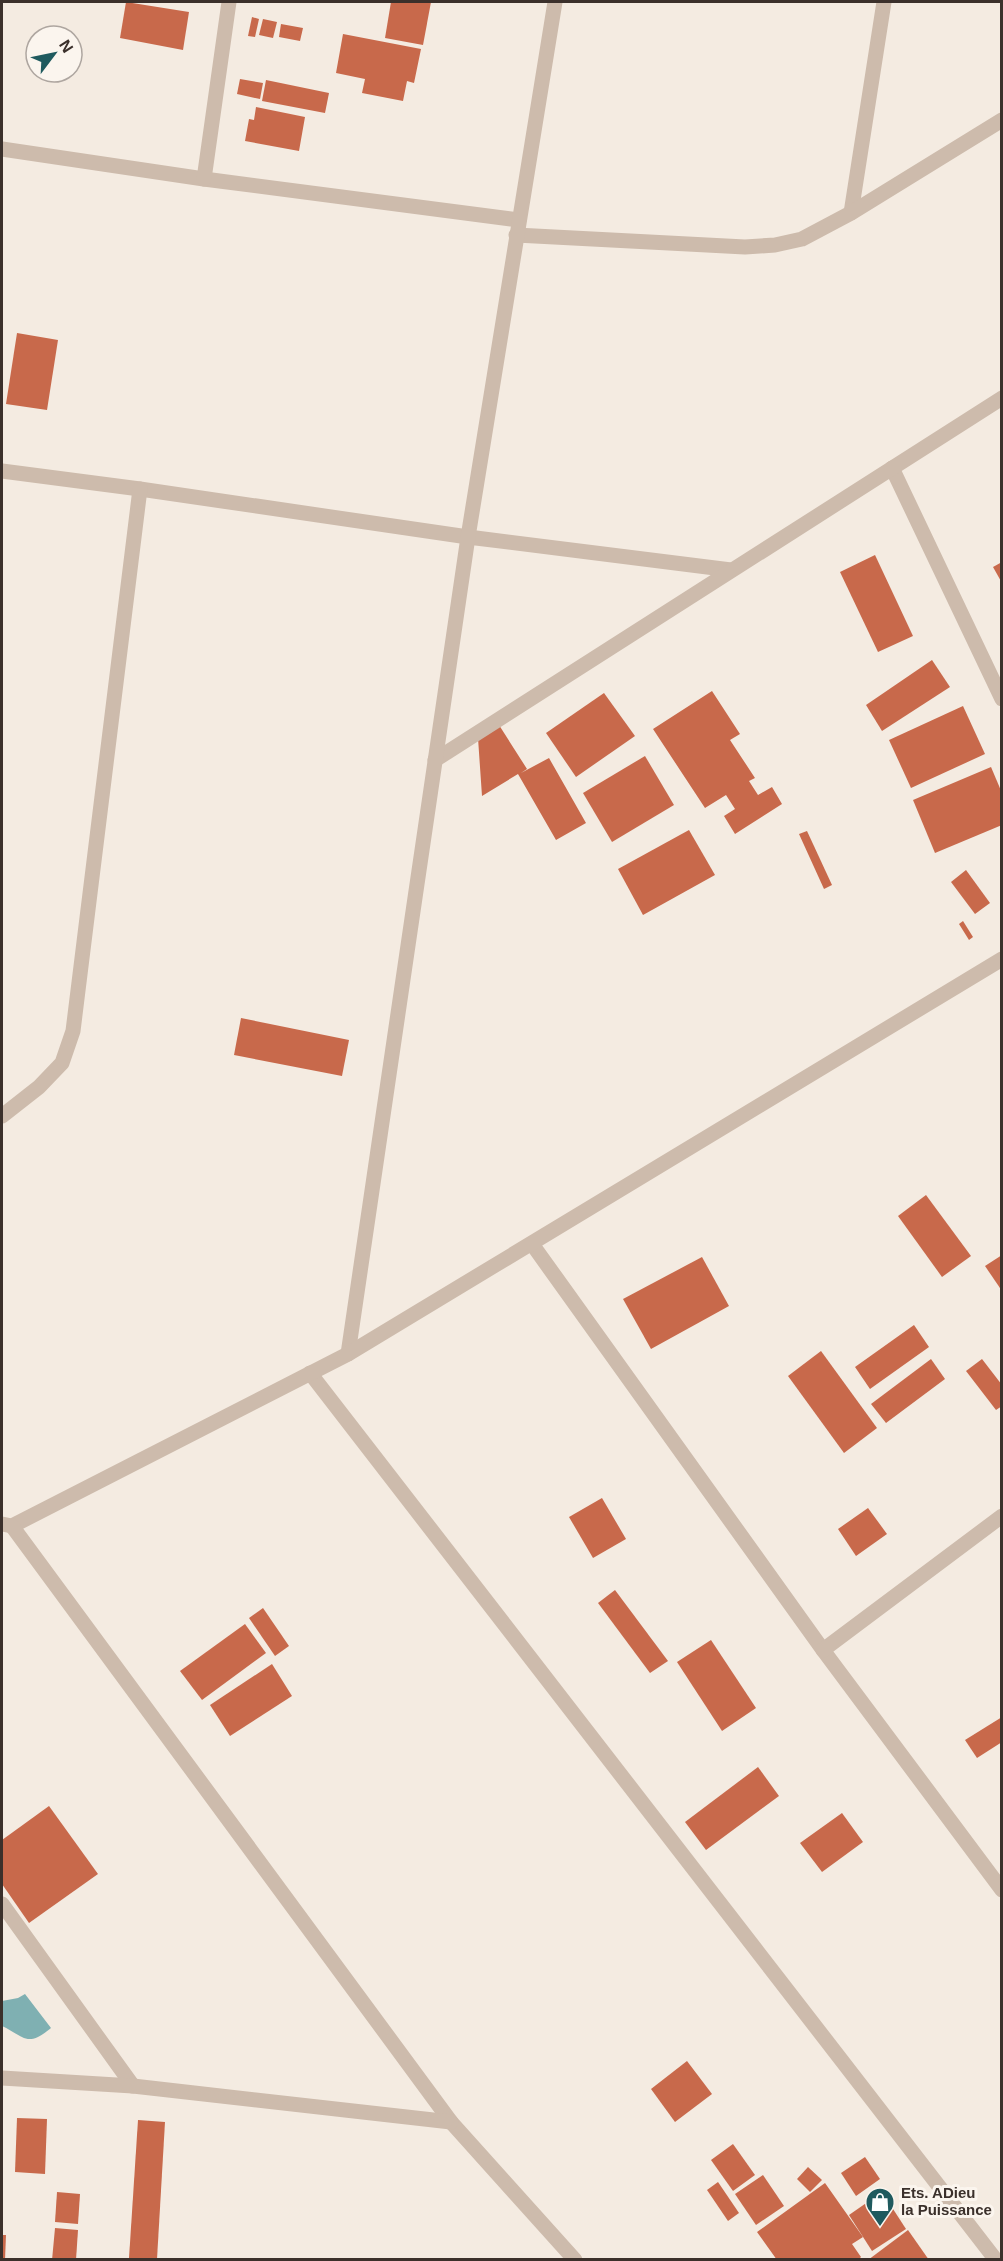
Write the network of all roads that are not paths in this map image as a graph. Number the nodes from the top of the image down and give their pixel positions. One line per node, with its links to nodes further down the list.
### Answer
1 (229, 2): 6 (street)
2 (555, 2): 8 (street)
3 (884, 2): 7 (street)
4 (1002, 120): 7 (street)
5 (2, 148): 6 (street)
6 (204, 179): 8 (street)
7 (851, 213): 9 (street)
8 (519, 220): 9 (street)
9 (516, 236): 14 (street)
10 (1002, 398): 11 (street)
11 (892, 468): 15 (street); 16 (street)
12 (2, 471): 13 (street)
13 (140, 489): 14 (street); 19 (street)
14 (468, 537): 15 (street); 17 (street)
15 (731, 570): 17 (street)
16 (1002, 699)
17 (435, 759): 21 (street)
18 (1002, 959): 20 (street)
19 (2, 1116)
20 (532, 1244): 21 (street); 25 (street)
21 (348, 1354): 22 (street)
22 (310, 1373): 24 (street); 32 (street)
23 (1002, 1516): 25 (street)
24 (7, 1525): 30 (street)
25 (823, 1650): 26 (street)
26 (1002, 1890)
27 (2, 1904): 29 (street)
28 (2, 2078): 29 (street)
29 (133, 2086): 30 (street)
30 (451, 2122): 31 (street)
31 (575, 2259)
32 (996, 2259)

